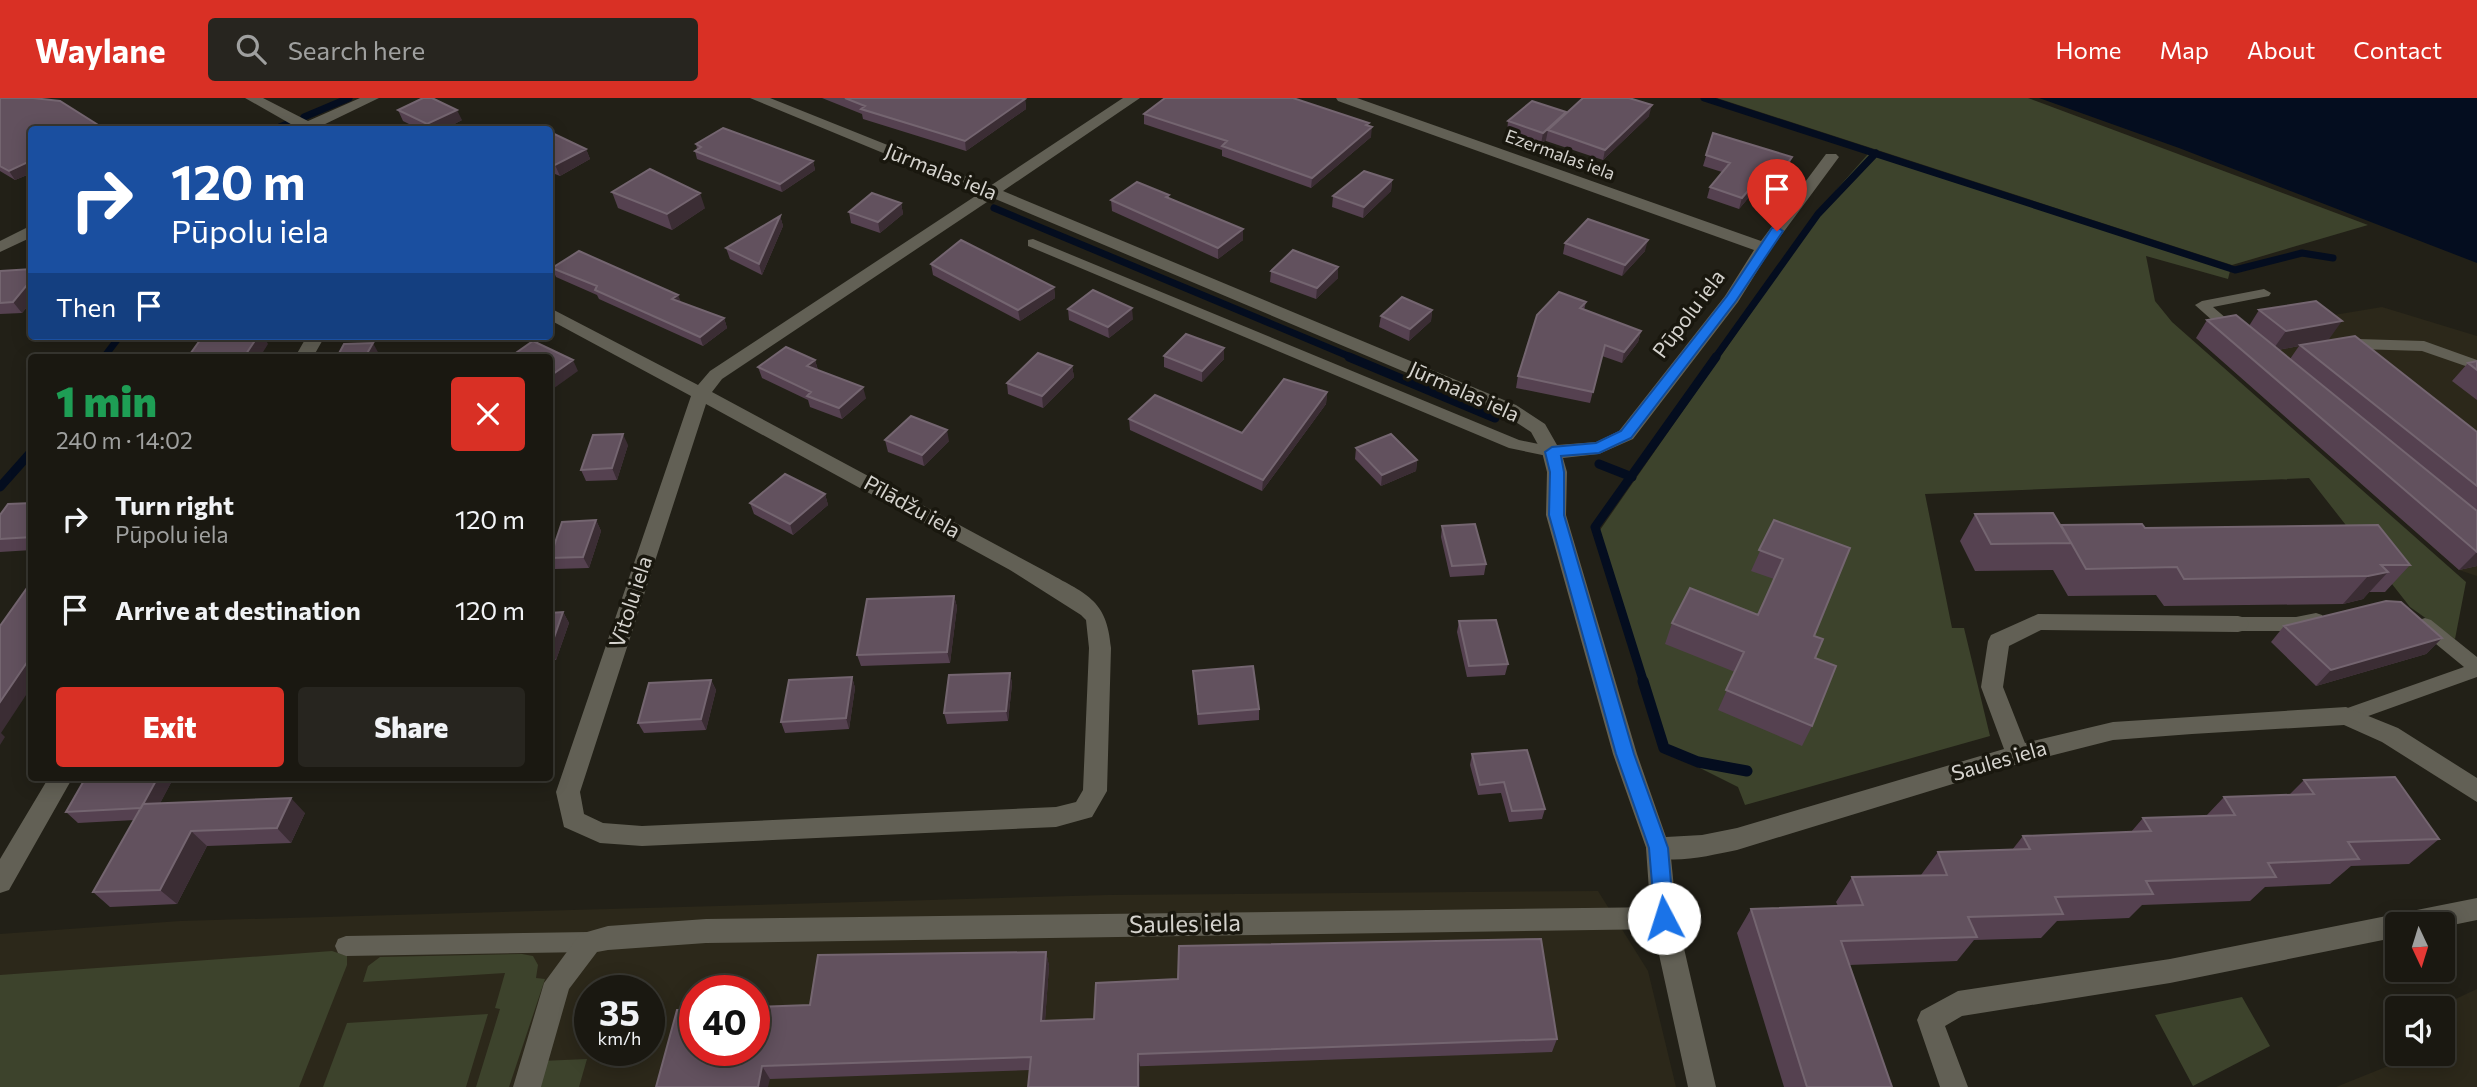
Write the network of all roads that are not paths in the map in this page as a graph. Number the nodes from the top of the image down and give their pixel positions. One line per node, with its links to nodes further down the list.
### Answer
1 (252, 98): 6 (street)
2 (372, 98): 7 (street)
3 (757, 98): 9 (street, Jūrmalas iela)
4 (1133, 98): 9 (street, Vītolu iela)
5 (1343, 98): 13 (street, Ezermalas iela)
6 (303, 126)
7 (314, 126)
8 (1831, 157): 13 (street, Pūpolu iela)
9 (991, 192): 21 (street, Vītolu iela); 22 (street, Jūrmalas iela)
10 (28, 232): 12 (street)
11 (1033, 243): 22 (lane)
12 (0, 247)
13 (1764, 248): 22 (street, Pūpolu iela)
14 (2264, 293): 16 (lane)
15 (553, 315): 21 (street, Pīlādžu iela)
16 (2244, 342)
17 (2358, 344): 18 (lane); 19 (lane); 20 (lane)
18 (2332, 349)
19 (2380, 360)
20 (2477, 365)
21 (701, 394): 31 (street, Pīlādžu iela); 31 (street, Vītolu iela)
22 (1552, 452): 32 (street, Jūrmalas iela)
23 (2409, 612): 26 (lane)
24 (2333, 616): 25 (lane)
25 (2238, 624): 28 (street)
26 (2477, 668): 27 (lane)
27 (2346, 716): 28 (street, Saules iela); 30 (street)
28 (2018, 754): 32 (street, Saules iela)
29 (59, 781): 33 (street)
30 (2477, 792)
31 (1084, 810)
32 (1658, 848): 36 (street, Jūrmalas iela)
33 (0, 882)
34 (2477, 909): 35 (street)
35 (2455, 914)
36 (1664, 918): 38 (street, Saules iela); 41 (street, Jūrmalas iela)
37 (2385, 928): 42 (street)
38 (589, 942): 39 (lane); 40 (street)
39 (346, 946)
40 (527, 1087)
41 (1702, 1087)
42 (1954, 1087)

